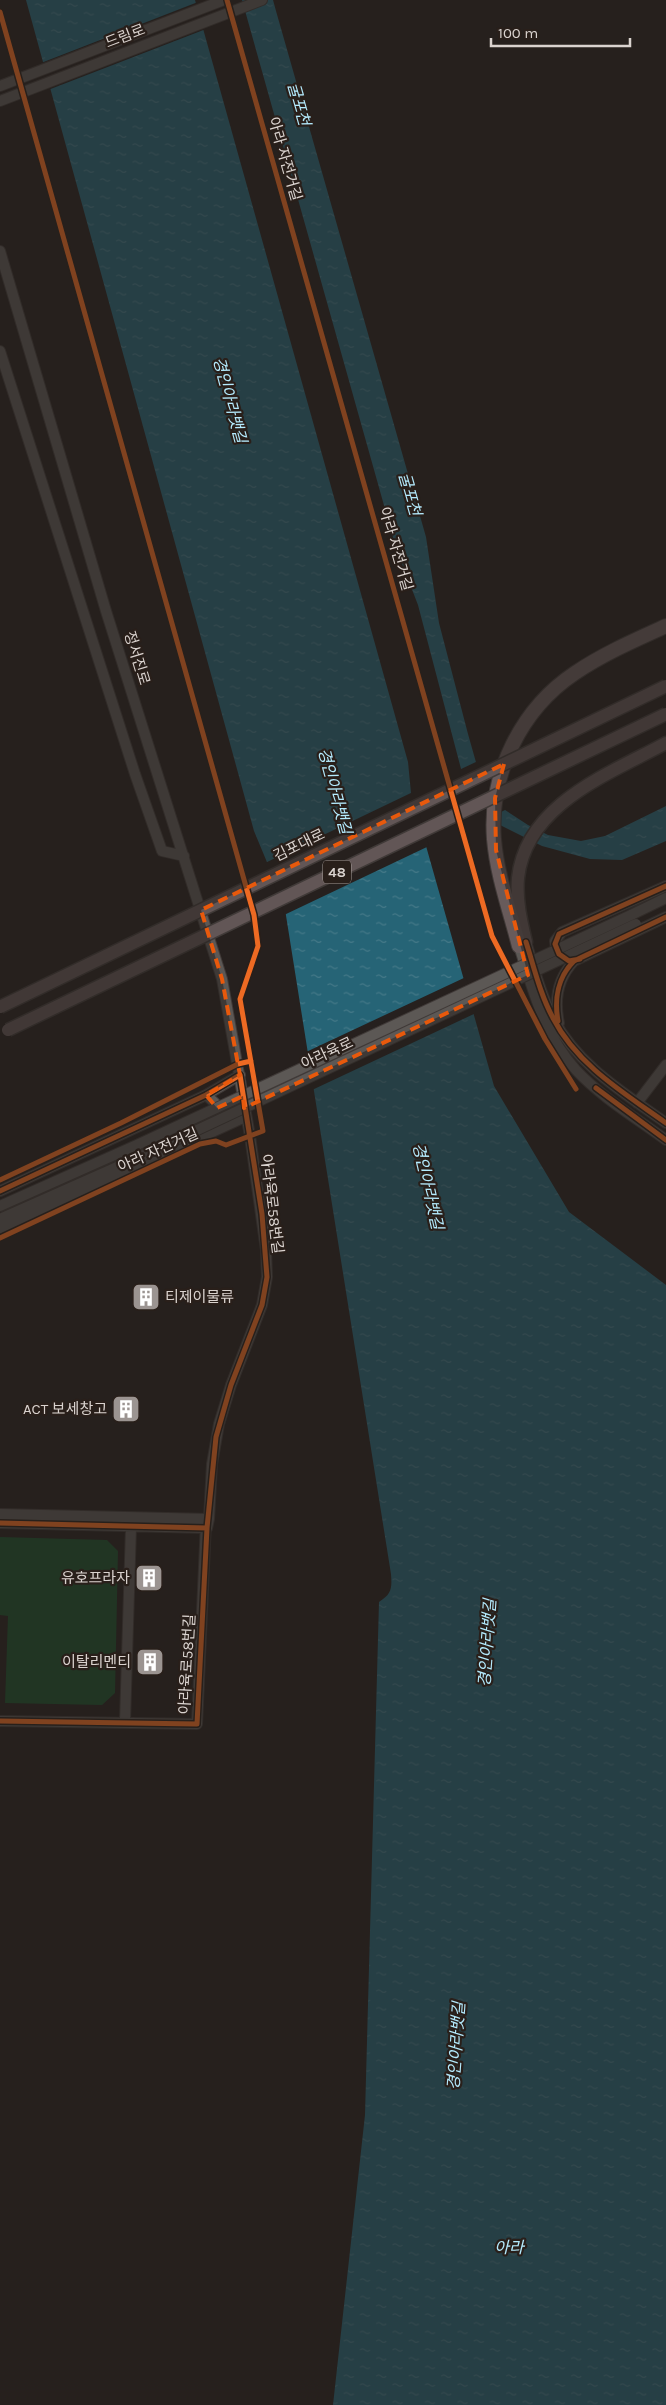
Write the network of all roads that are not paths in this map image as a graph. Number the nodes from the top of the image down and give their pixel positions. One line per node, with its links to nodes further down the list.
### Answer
1 (224, 0): 3 (street, 드림로)
2 (262, 0): 4 (street, 드림로)
3 (0, 86)
4 (0, 101)
5 (0, 251): 11 (street, 정서진로)
6 (0, 352): 11 (street)
7 (666, 626): 17 (highway)
8 (666, 686): 19 (main road, 김포대로 / 48, bridge)
9 (666, 714): 21 (main road, 48, bridge)
10 (666, 743): 17 (main road)
11 (184, 856): 23 (street, 정서진로)
12 (666, 886): 18 (street)
13 (666, 898): 16 (street, 아라육로)
14 (666, 910): 16 (street, 아라육로)
15 (666, 917): 18 (street)
16 (634, 919): 31 (street, 아라육로, bridge); 32 (street, 아라육로, bridge)
17 (523, 944): 20 (street); 29 (street)
18 (583, 958): 20 (street)
19 (0, 1007)
20 (560, 1031): 25 (street)
21 (4, 1032)
22 (666, 1065): 25 (street)
23 (240, 1075): 24 (street); 26 (street, 아라육로58번길)
24 (206, 1095): 28 (street); 30 (street)
25 (637, 1102): 27 (street)
26 (245, 1117): 28 (street); 35 (street, 아라육로58번길)
27 (666, 1123)
28 (221, 1127): 33 (street)
29 (666, 1140)
30 (0, 1191)
31 (0, 1206)
32 (0, 1219)
33 (0, 1229)
34 (0, 1514): 35 (street)
35 (207, 1522): 37 (street); 39 (street, 아라육로58번길)
36 (0, 1523): 37 (street)
37 (131, 1527): 39 (street)
38 (0, 1721): 39 (street, 아라육로58번길)
39 (126, 1722)

